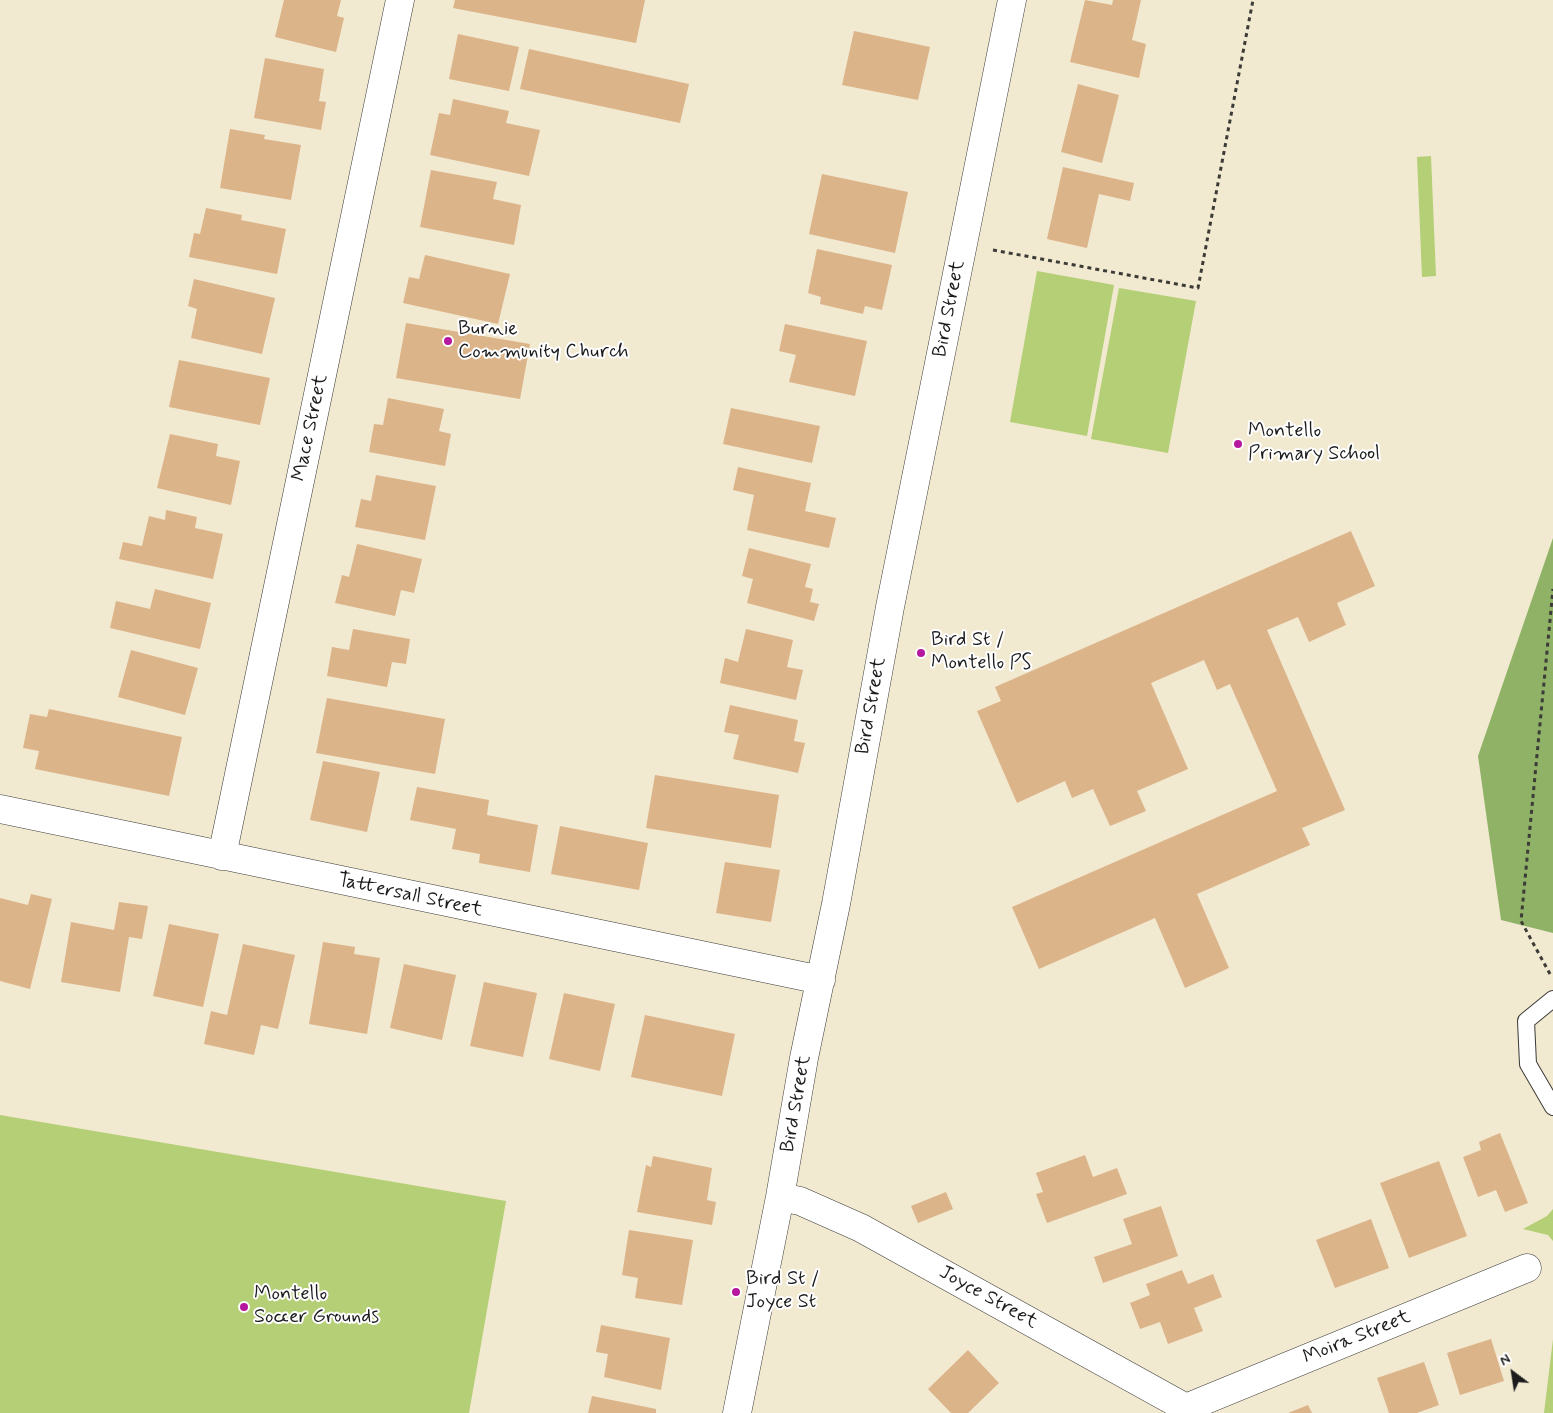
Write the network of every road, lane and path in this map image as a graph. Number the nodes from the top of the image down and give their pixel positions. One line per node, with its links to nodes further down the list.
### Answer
1 (400, 0): 7 (street, Mace Street)
2 (1012, 0): 4 (street, Bird Street)
3 (1253, 0): 4 (path)
4 (964, 236): 8 (street, Bird Street)
5 (1553, 589): 9 (path)
6 (0, 809): 7 (street, Tattersall Street)
7 (222, 856): 8 (street, Tattersall Street)
8 (820, 980): 12 (street, Bird Street)
9 (1553, 981)
10 (1553, 999): 11 (lane)
11 (1553, 1107)
12 (780, 1197): 14 (street, Joyce Street); 15 (street, Bird Street)
13 (1527, 1268): 14 (street, Moira Street)
14 (1188, 1411)
15 (737, 1413)

